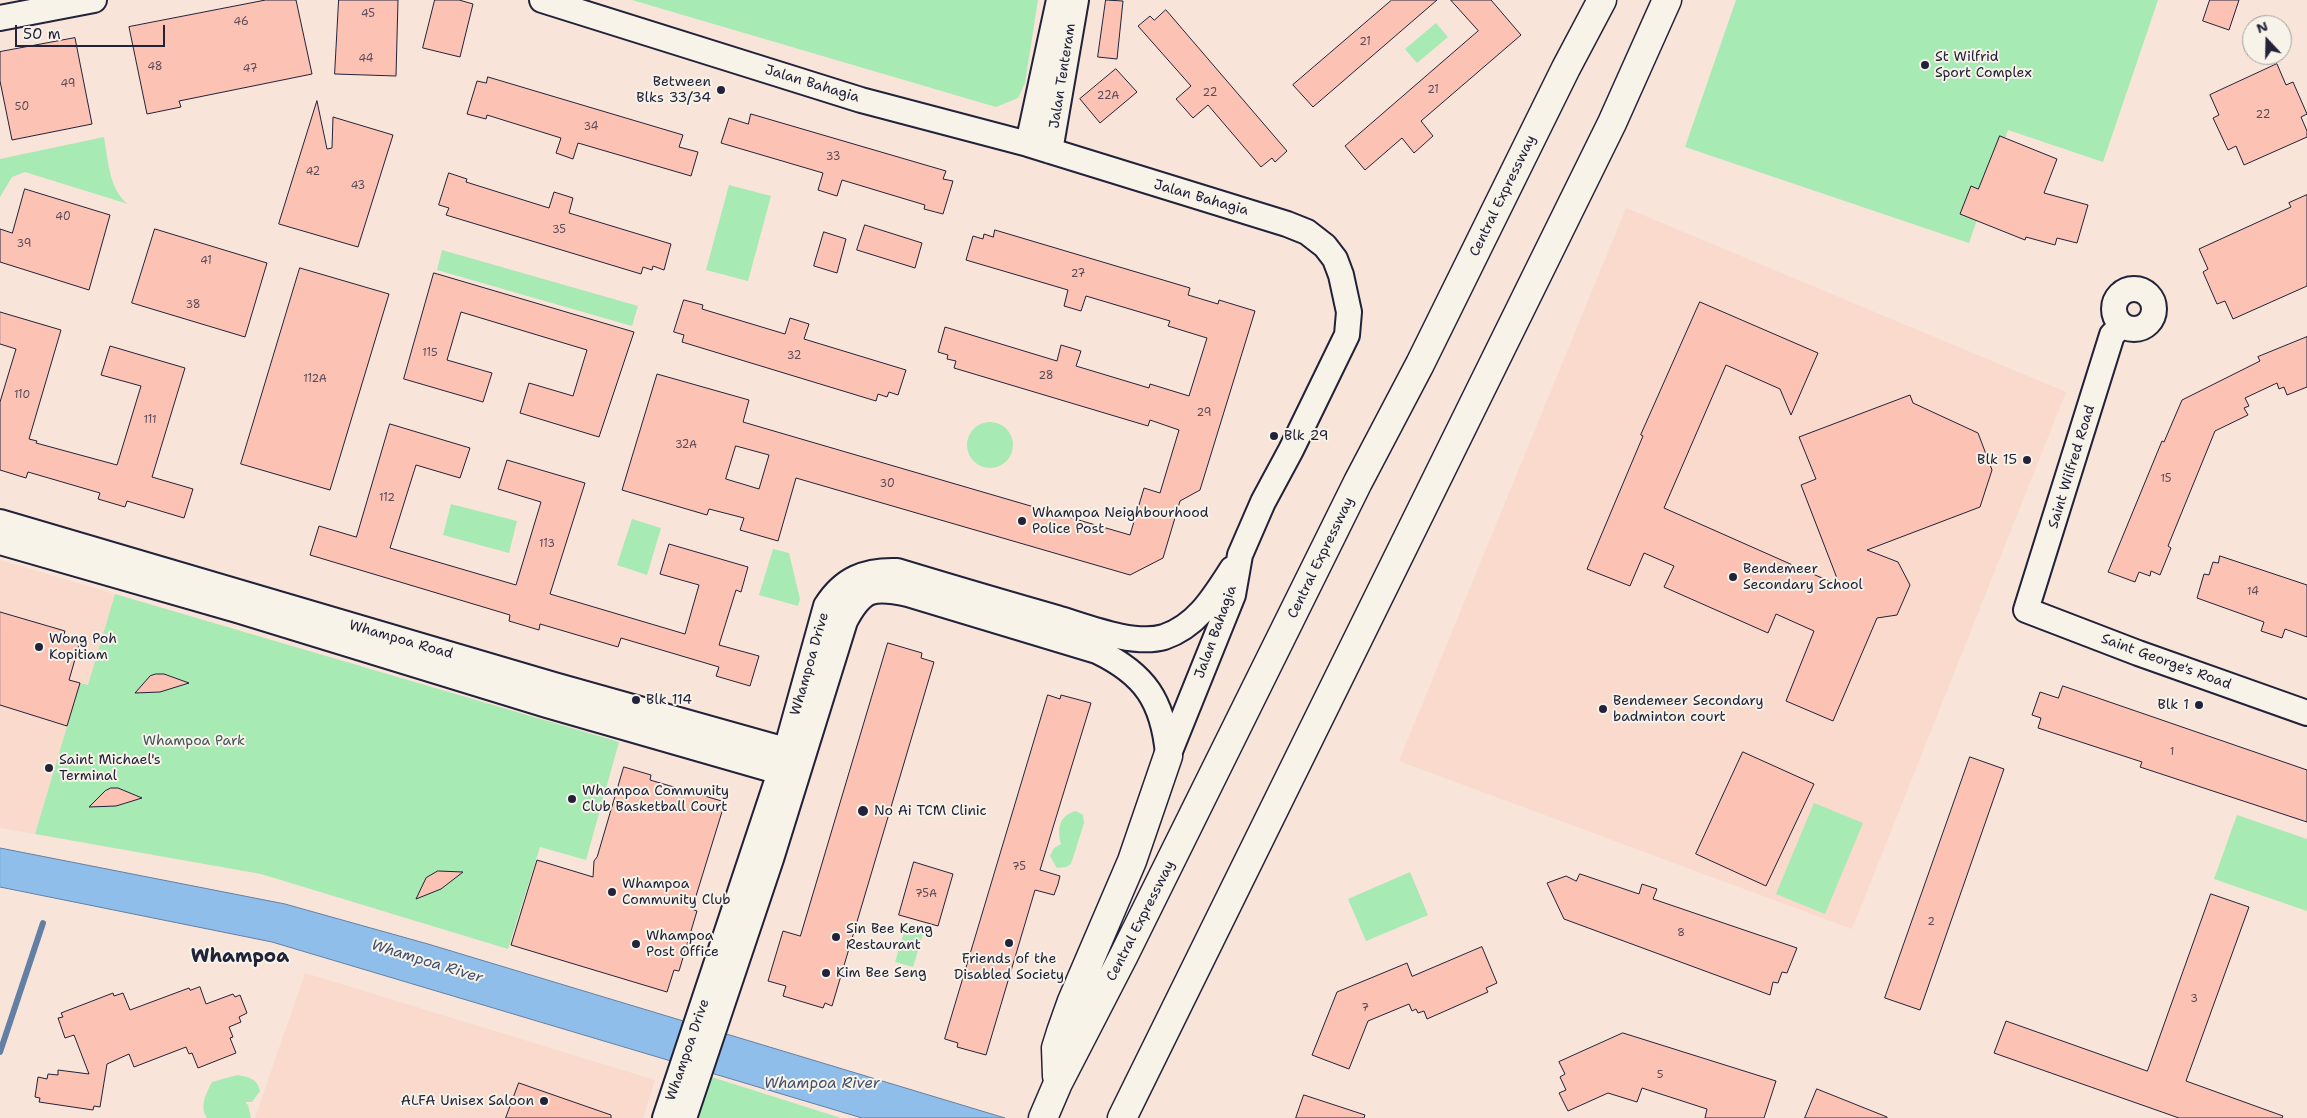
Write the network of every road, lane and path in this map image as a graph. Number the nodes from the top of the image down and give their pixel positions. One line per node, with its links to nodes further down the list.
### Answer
1 (94, 0): 7 (street)
2 (542, 0): 9 (street, Jalan Bahagia)
3 (1058, 0): 9 (street, Jalan Tenteram)
4 (1076, 0): 10 (street, Jalan Tenteram)
5 (1602, 0): 20 (highway, Central Expressway)
6 (1667, 0): 23 (highway)
7 (30, 6): 8 (street)
8 (0, 18)
9 (1028, 144): 10 (street, Jalan Bahagia)
10 (1050, 151): 14 (street, Jalan Bahagia)
11 (2122, 325): 15 (street, Saint Wilfred Road)
12 (0, 522): 18 (street, Whampoa Road)
13 (0, 542): 18 (street, Whampoa Road)
14 (1240, 554): 17 (street, Jalan Bahagia); 18 (street, Whampoa Drive)
15 (2026, 610): 16 (street, Saint George's Road)
16 (2307, 712)
17 (1168, 756): 18 (street, Whampoa Drive); 20 (highway)
18 (792, 763): 19 (street, Whampoa Drive)
19 (688, 1078): 21 (street, Whampoa Drive); 22 (street, Whampoa Drive)
20 (1050, 1101)
21 (665, 1118)
22 (684, 1118)
23 (1122, 1118)

